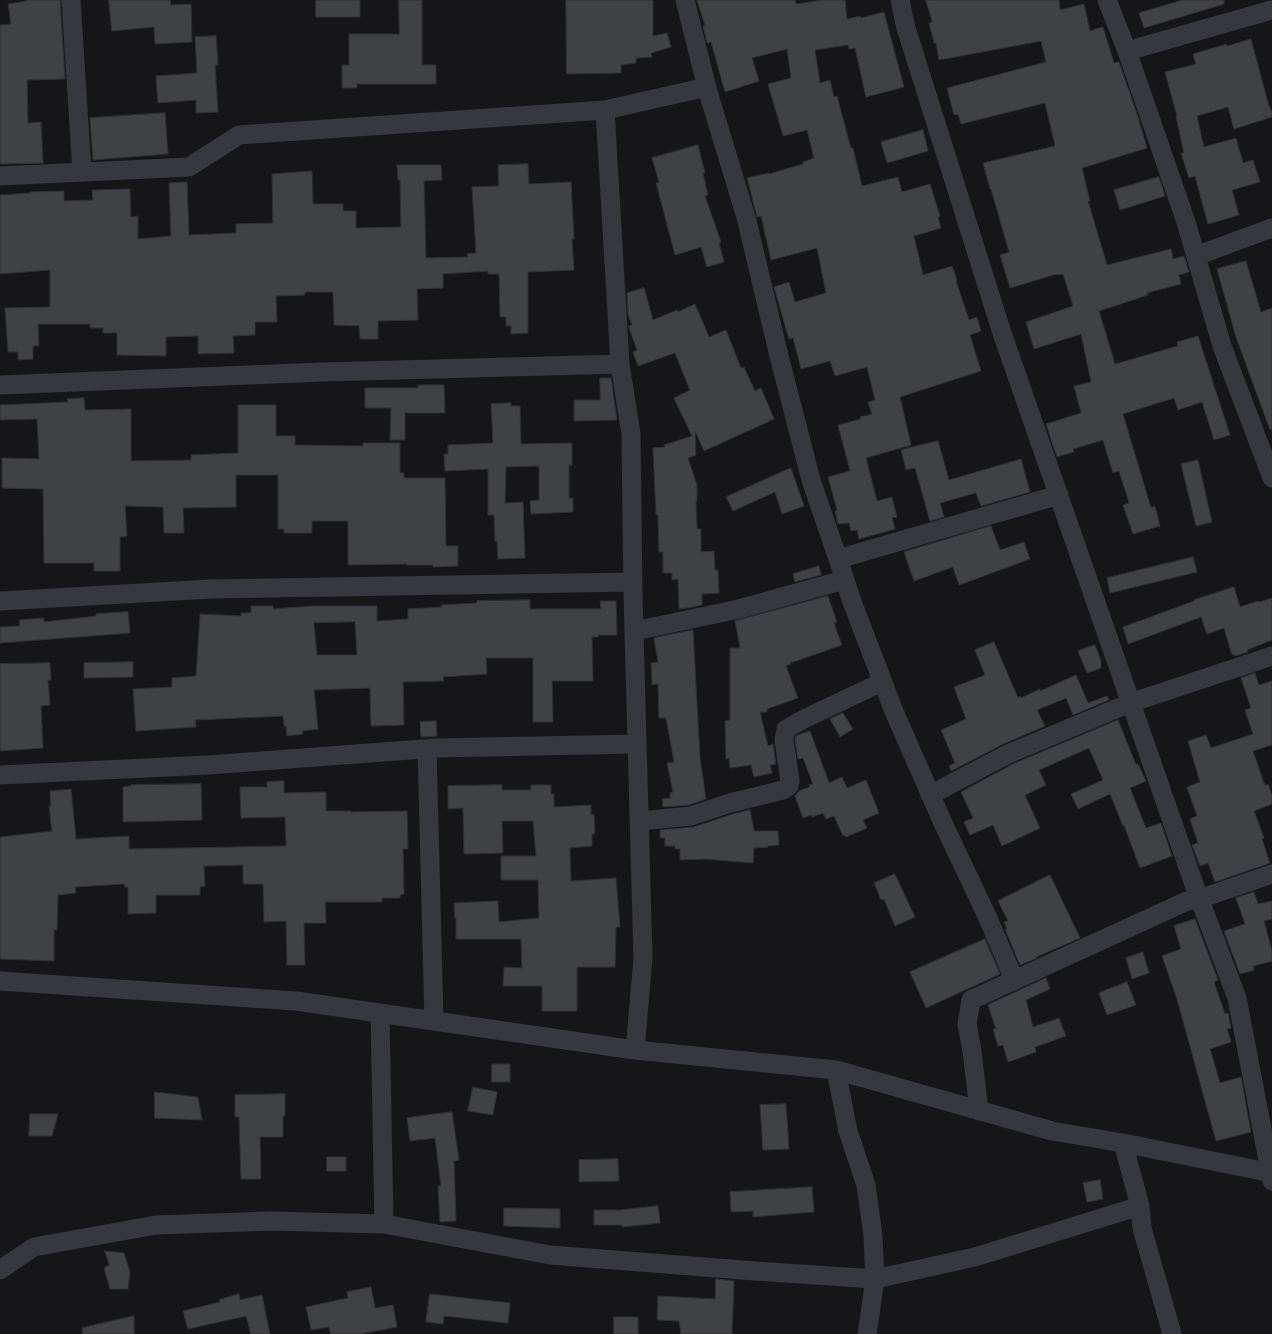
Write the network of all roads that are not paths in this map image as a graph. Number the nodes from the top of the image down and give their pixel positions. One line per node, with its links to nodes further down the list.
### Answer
1 (71, 0): 9 (street)
2 (685, 0): 7 (street)
3 (900, 0): 17 (street)
4 (1107, 0): 6 (street)
5 (1272, 10): 6 (street)
6 (1127, 50): 12 (street)
7 (707, 87): 8 (street); 18 (street)
8 (605, 110): 9 (street); 13 (street)
9 (82, 172): 10 (street)
10 (0, 176)
11 (1272, 228): 12 (street)
12 (1196, 256): 15 (street)
13 (620, 364): 14 (street); 20 (street)
14 (0, 385)
15 (1266, 444): 16 (street)
16 (1272, 478)
17 (1059, 495): 18 (street); 25 (street)
18 (838, 559): 19 (street)
19 (844, 580): 22 (street); 24 (street)
20 (633, 582): 21 (street); 22 (street)
21 (0, 601)
22 (634, 630): 26 (street)
23 (1272, 656): 25 (street)
24 (882, 682): 29 (street); 30 (street)
25 (1130, 704): 29 (street); 32 (street)
26 (637, 744): 27 (street); 30 (street)
27 (427, 749): 28 (street); 36 (street)
28 (0, 775)
29 (930, 795): 33 (street)
30 (639, 821): 37 (street)
31 (1272, 874): 32 (street)
32 (1199, 899): 33 (street); 41 (street)
33 (1014, 979): 39 (street)
34 (0, 981): 35 (street)
35 (380, 1013): 36 (street); 43 (street)
36 (434, 1021): 37 (street)
37 (636, 1050): 38 (street)
38 (836, 1070): 39 (street); 45 (street)
39 (979, 1111): 40 (street)
40 (1122, 1143): 41 (street); 42 (street)
41 (1271, 1176)
42 (1140, 1206): 45 (street); 46 (street)
43 (384, 1224): 44 (street); 45 (street)
44 (0, 1270)
45 (875, 1279): 47 (street)
46 (1166, 1314): 48 (street); 49 (street)
47 (867, 1334)
48 (1160, 1334)
49 (1172, 1334)

